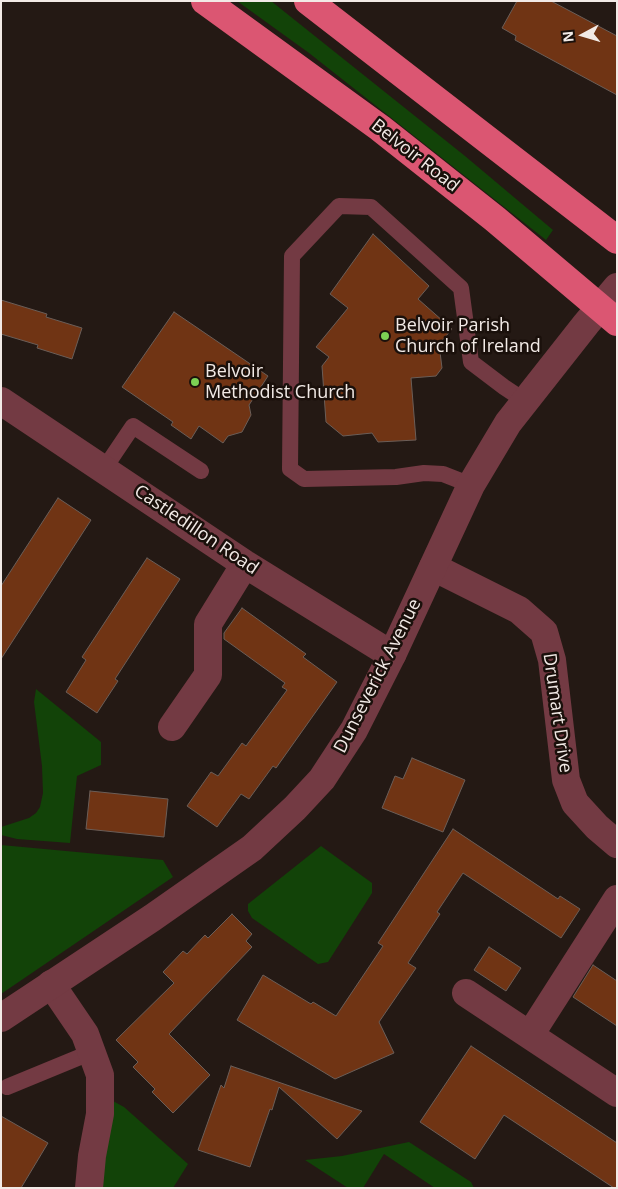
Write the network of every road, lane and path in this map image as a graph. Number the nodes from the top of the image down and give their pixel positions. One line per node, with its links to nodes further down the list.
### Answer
1 (205, 1): 4 (highway, Belvoir Road)
2 (308, 1): 3 (highway)
3 (617, 240)
4 (611, 305): 6 (street, Dunseverick Avenue)
5 (1, 401): 7 (street, Castledillon Road)
6 (525, 402): 9 (street, Dunseverick Avenue); 9 (lane)
7 (104, 469): 8 (lane); 10 (street, Castledillon Road)
8 (201, 472)
9 (471, 485): 11 (street, Dunseverick Avenue)
10 (246, 564): 12 (street, Castledillon Road); 13 (street)
11 (433, 567): 12 (street, Dunseverick Avenue); 14 (street, Drumart Drive)
12 (392, 655): 16 (street, Dunseverick Avenue)
13 (172, 727)
14 (617, 844)
15 (617, 899): 19 (street)
16 (51, 984): 18 (street, Dunseverick Avenue); 20 (street)
17 (466, 993): 19 (street)
18 (1, 1018)
19 (530, 1035): 22 (street)
20 (92, 1052): 21 (lane); 23 (street)
21 (8, 1086)
22 (617, 1093)
23 (89, 1188)

